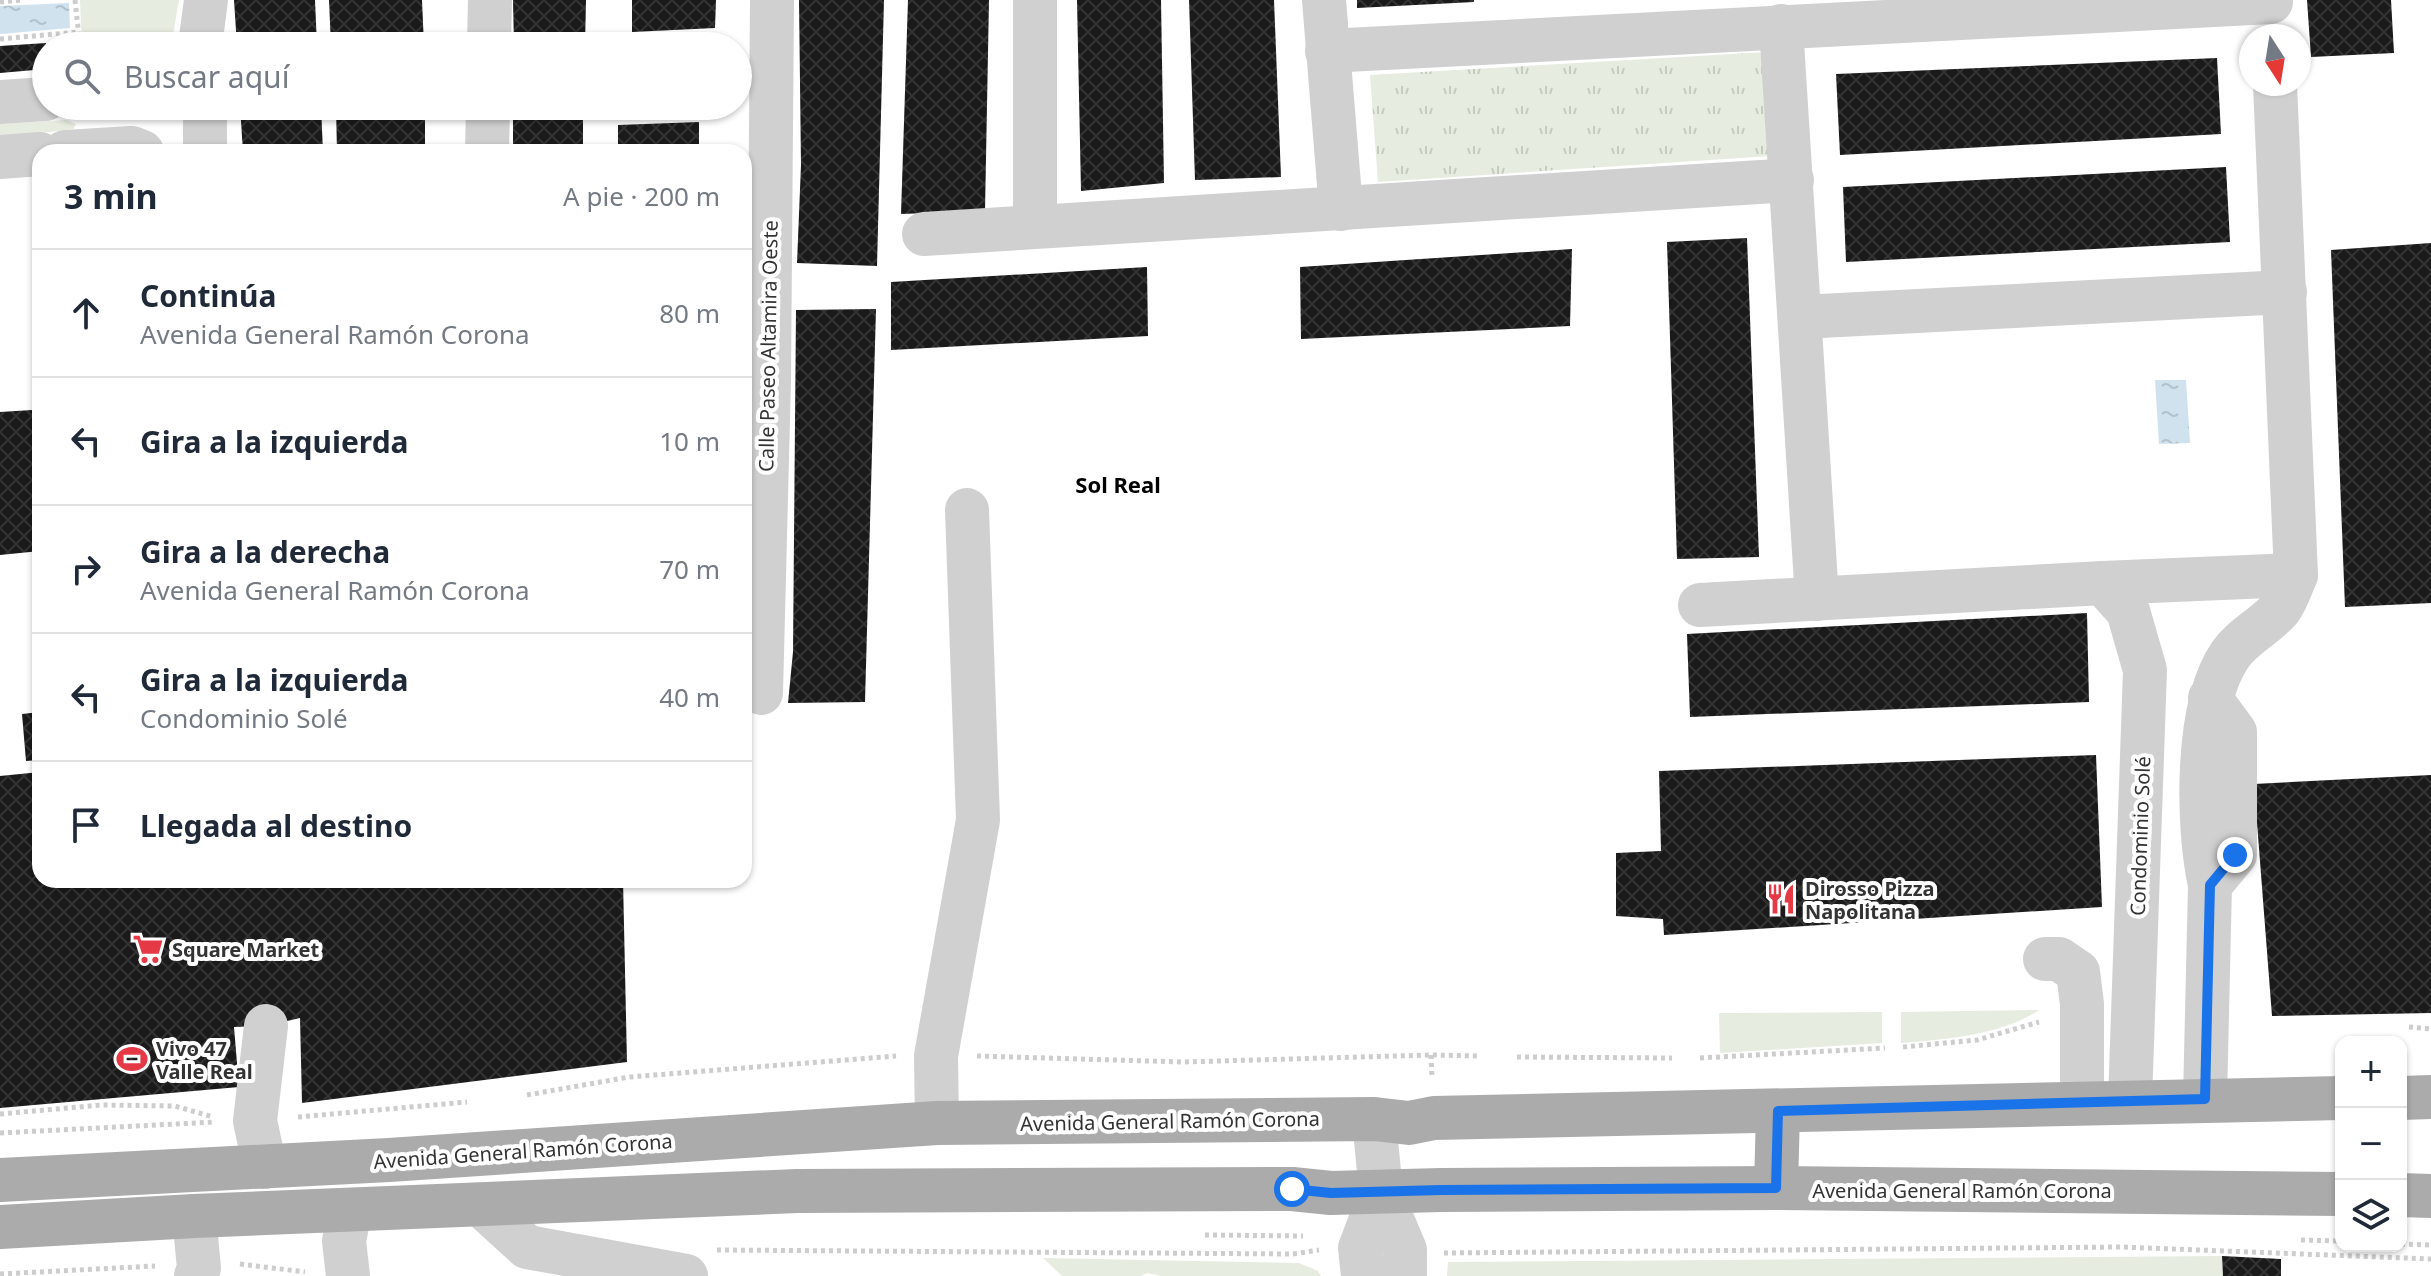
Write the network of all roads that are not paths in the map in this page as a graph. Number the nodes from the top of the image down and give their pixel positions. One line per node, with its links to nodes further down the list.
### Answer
1 (206, 0): 8 (street)
2 (490, 0): 9 (street)
3 (772, 0): 26 (street, Calle Paseo Altamira Oeste)
4 (1035, 0): 22 (street)
5 (1324, 0): 10 (street)
6 (2271, 13): 7 (street)
7 (1781, 26): 10 (street); 20 (street)
8 (202, 32)
9 (489, 32)
10 (1327, 51): 21 (street)
11 (2276, 96): 24 (street)
12 (32, 100): 13 (street)
13 (0, 102)
14 (205, 120): 16 (street)
15 (488, 120): 17 (street)
16 (205, 144)
17 (487, 144)
18 (32, 155): 19 (street)
19 (0, 157)
20 (1792, 180): 21 (street); 25 (street)
21 (1341, 209): 22 (street)
22 (1035, 226): 23 (street)
23 (924, 234)
24 (2285, 292): 25 (street); 28 (street)
25 (1801, 317): 30 (street)
26 (761, 362): 32 (street, Calle Paseo Altamira Oeste)
27 (967, 510): 45 (street)
28 (2296, 575): 29 (street); 34 (street)
29 (2103, 583): 30 (street); 33 (street, Condominio Solé)
30 (1817, 599): 31 (street)
31 (1700, 605)
32 (761, 693)
33 (2140, 853): 34 (street); 41 (street, Condominio Solé)
34 (2216, 865): 40 (street)
35 (2045, 959): 42 (street)
36 (266, 1026): 46 (street)
37 (2431, 1097): 39 (main road)
38 (2335, 1098): 40 (main road, Avenida General Ramón Corona)
39 (2407, 1098)
40 (2205, 1099): 41 (main road, Avenida General Ramón Corona)
41 (2130, 1101): 42 (main road, Avenida General Ramón Corona)
42 (2082, 1102): 43 (main road, Avenida General Ramón Corona)
43 (1778, 1111): 44 (main road, Avenida General Ramón Corona); 48 (main road)
44 (1374, 1119): 45 (main road, Avenida General Ramón Corona); 49 (street)
45 (937, 1123): 46 (main road, Avenida General Ramón Corona)
46 (265, 1167): 47 (main road, Avenida General Ramón Corona)
47 (0, 1180)
48 (1776, 1188): 49 (main road, Avenida General Ramón Corona); 50 (main road, Avenida General Ramón Corona)
49 (1381, 1193): 53 (main road, Avenida General Ramón Corona); 58 (street)
50 (2335, 1194)
51 (2407, 1195): 52 (main road)
52 (2431, 1196)
53 (482, 1206): 54 (main road, Avenida General Ramón Corona); 57 (street)
54 (350, 1211): 55 (main road, Avenida General Ramón Corona); 60 (street)
55 (194, 1216): 56 (main road, Avenida General Ramón Corona); 59 (street)
56 (0, 1227)
57 (694, 1263)
58 (1383, 1265)
59 (186, 1270)
60 (328, 1274)

